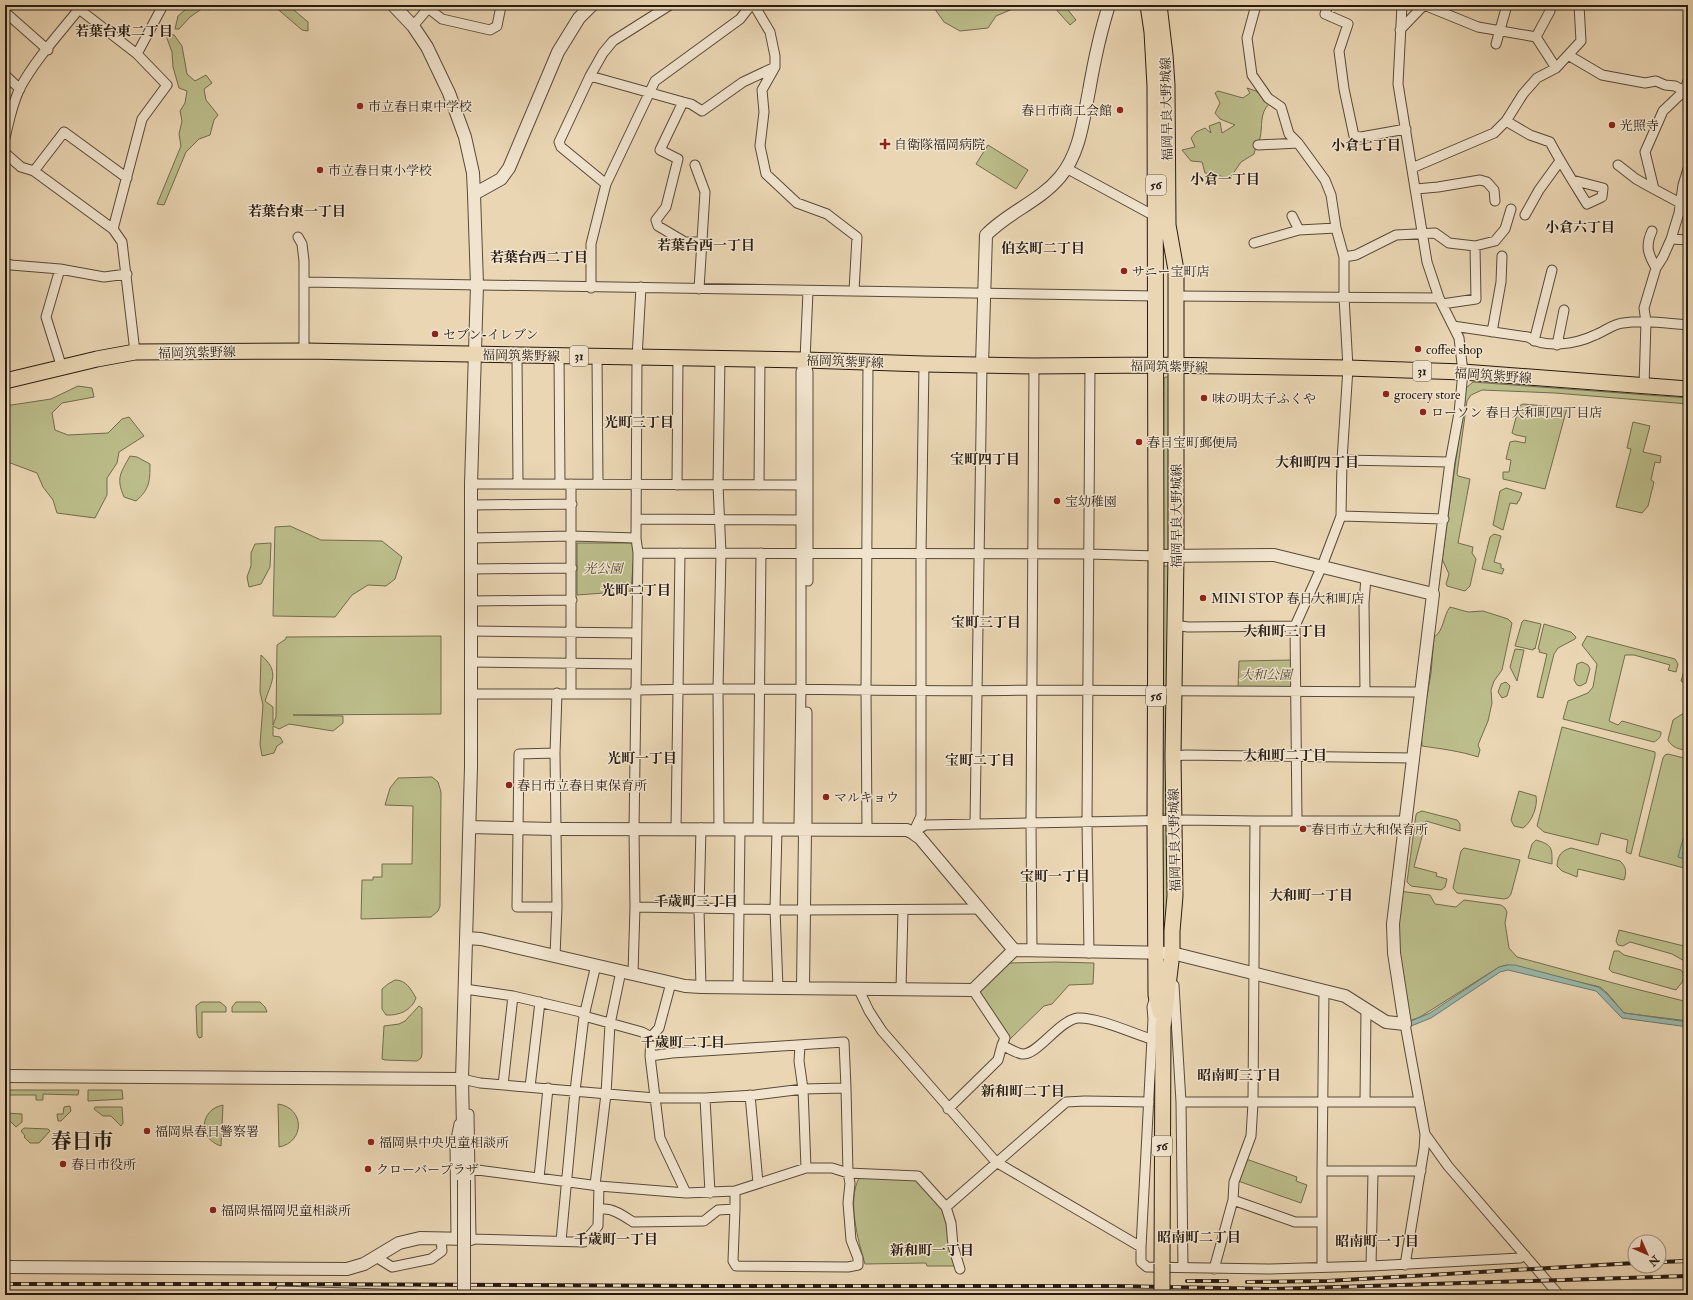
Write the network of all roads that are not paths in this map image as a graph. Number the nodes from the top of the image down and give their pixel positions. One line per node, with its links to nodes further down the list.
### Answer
1 (159, 5): 26 (street)
2 (393, 5): 20 (street)
3 (499, 5): 17 (street)
4 (592, 5): 55 (street)
5 (670, 5): 31 (street)
6 (752, 5): 28 (street); 34 (street)
7 (1109, 5): 46 (street)
8 (1148, 5): 60 (main road, 福岡早良大野城線 / 56)
9 (1160, 5): 56 (main road, 福岡早良大野城線 / 56)
10 (1256, 5): 40 (street)
11 (1328, 5): 38 (street)
12 (1402, 5): 21 (street)
13 (1424, 5): 21 (street); 22 (street)
14 (1507, 5): 22 (street)
15 (1549, 5): 23 (street)
16 (1579, 5): 27 (street)
17 (430, 6): 20 (street)
18 (76, 7): 25 (street); 26 (street)
19 (5, 12): 25 (street)
20 (413, 26): 55 (street)
21 (1400, 30): 38 (street)
22 (1500, 32): 23 (street); 24 (street)
23 (1536, 37): 29 (street)
24 (1496, 44)
25 (48, 50): 33 (street)
26 (137, 54): 50 (street)
27 (1568, 55): 29 (street); 35 (street)
28 (775, 67): 36 (street); 88 (street)
29 (1556, 68): 37 (street)
30 (5, 76): 33 (street)
31 (590, 76): 34 (street); 52 (street)
32 (1688, 81): 35 (street)
33 (20, 89): 39 (street)
34 (650, 93): 36 (street); 52 (street)
35 (1686, 93): 54 (street)
36 (683, 102): 72 (street)
37 (1506, 120): 43 (street); 47 (street)
38 (1406, 129): 47 (street)
39 (5, 138)
40 (1298, 143): 41 (street); 64 (street)
41 (1258, 145)
42 (6, 157): 49 (street)
43 (1560, 161): 51 (street); 61 (street)
44 (695, 165): 72 (street)
45 (1618, 165): 54 (street)
46 (1066, 168): 60 (street); 89 (street)
47 (1412, 168): 53 (street)
48 (1688, 169): 58 (street)
49 (34, 171): 50 (street); 65 (street)
50 (127, 178): 65 (street)
51 (1572, 180)
52 (606, 184): 84 (street)
53 (1416, 189): 57 (street); 68 (street)
54 (1654, 189): 58 (street)
55 (474, 194): 83 (street)
56 (1167, 200): 60 (street); 63 (main road, 福岡早良大野城線 / 56)
57 (1495, 201)
58 (1680, 203): 70 (street)
59 (1511, 209): 74 (street)
60 (1157, 214): 63 (street); 90 (main road, 福岡早良大野城線 / 56)
61 (1525, 215)
62 (1292, 216): 66 (street)
63 (1168, 225): 91 (main road, 福岡早良大野城線 / 56)
64 (1336, 228): 66 (street); 76 (street)
65 (113, 229): 81 (street)
66 (1299, 230): 73 (street)
67 (1652, 231): 78 (street)
68 (1423, 235): 74 (street); 76 (street); 93 (street)
69 (298, 236): 82 (street)
70 (1671, 238): 71 (street); 78 (street)
71 (1688, 240)
72 (702, 242): 86 (street)
73 (1254, 243)
74 (1476, 246): 93 (street)
75 (1502, 256): 98 (street)
76 (1344, 258): 92 (street)
77 (5, 263): 79 (street)
78 (1656, 268): 95 (street)
79 (60, 269): 81 (street); 119 (street)
80 (1552, 270): 99 (street)
81 (127, 274): 102 (street)
82 (304, 282): 83 (street); 101 (street)
83 (477, 285): 84 (street); 103 (street)
84 (591, 288): 85 (street)
85 (640, 288): 86 (street); 107 (street)
86 (699, 289): 87 (street)
87 (808, 291): 88 (street); 111 (street)
88 (854, 291): 89 (street)
89 (984, 294): 90 (street); 114 (street)
90 (1156, 296): 115 (main road, 福岡早良大野城線 / 56)
91 (1176, 296): 92 (street); 118 (main road, 福岡早良大野城線 / 56)
92 (1344, 297): 93 (street); 120 (street)
93 (1440, 301): 97 (street)
94 (1564, 310): 100 (street)
95 (1646, 322): 96 (street); 100 (street); 123 (street)
96 (1688, 325)
97 (1454, 326): 98 (street); 121 (street)
98 (1492, 332): 99 (street)
99 (1534, 341): 100 (street)
100 (1558, 345)
101 (304, 350): 102 (main road, 福岡筑紫野線 / 31); 103 (main road, 福岡筑紫野線 / 31)
102 (135, 352): 119 (main road, 福岡筑紫野線 / 31)
103 (474, 355): 104 (main road, 福岡筑紫野線 / 31); 127 (street)
104 (517, 355): 105 (main road, 福岡筑紫野線 / 31); 128 (street)
105 (559, 356): 106 (main road, 福岡筑紫野線 / 31); 129 (street)
106 (597, 356): 107 (main road, 福岡筑紫野線 / 31); 131 (street)
107 (637, 358): 108 (main road, 福岡筑紫野線 / 31); 132 (street)
108 (678, 358): 109 (main road, 福岡筑紫野線 / 31); 133 (street)
109 (720, 358): 110 (main road, 福岡筑紫野線 / 31); 134 (street)
110 (760, 359): 111 (main road, 福岡筑紫野線 / 31); 135 (street)
111 (805, 360): 112 (main road, 福岡筑紫野線 / 31); 136 (street)
112 (868, 362): 113 (main road, 福岡筑紫野線 / 31); 152 (street)
113 (924, 364): 114 (main road, 福岡筑紫野線 / 31); 153 (street)
114 (982, 365): 116 (main road, 福岡筑紫野線 / 31); 154 (street)
115 (1156, 365): 117 (main road, 福岡筑紫野線 / 31); 118 (main road, 福岡筑紫野線 / 31); 157 (main road, 福岡早良大野城線 / 56)
116 (1034, 366): 117 (main road, 福岡筑紫野線 / 31); 155 (street)
117 (1090, 366): 156 (street)
118 (1175, 366): 120 (main road, 福岡筑紫野線 / 31); 158 (main road, 福岡早良大野城線 / 56)
119 (62, 368): 122 (main road, 福岡筑紫野線 / 31)
120 (1348, 368): 121 (main road, 福岡筑紫野線 / 31); 125 (street)
121 (1463, 372): 123 (main road, 福岡筑紫野線 / 31); 126 (street)
122 (5, 381)
123 (1644, 386): 124 (main road, 福岡筑紫野線 / 31)
124 (1688, 389)
125 (1342, 460): 126 (street); 139 (street)
126 (1450, 462): 142 (street)
127 (471, 484): 128 (street); 138 (street)
128 (518, 484): 129 (street)
129 (560, 484): 130 (street)
130 (572, 484): 131 (street); 137 (street)
131 (598, 484): 132 (street)
132 (637, 485): 133 (street); 140 (street)
133 (677, 485): 134 (street)
134 (718, 485): 135 (street); 141 (street)
135 (759, 485): 136 (street)
136 (805, 485): 143 (street); 151 (street)
137 (572, 504): 138 (street); 144 (street)
138 (472, 505): 145 (street)
139 (1341, 516): 142 (street); 159 (street)
140 (637, 519): 141 (street); 146 (street)
141 (718, 519): 143 (street); 149 (street)
142 (1444, 519): 163 (street)
143 (802, 520): 151 (street)
144 (572, 536): 145 (street); 146 (street); 160 (street)
145 (472, 538): 161 (street)
146 (636, 538): 147 (street)
147 (638, 553): 148 (street); 170 (street)
148 (680, 553): 149 (street); 174 (street)
149 (721, 553): 150 (street); 175 (street)
150 (761, 554): 151 (street); 176 (street)
151 (805, 554): 152 (street); 177 (street)
152 (867, 554): 153 (street); 178 (street)
153 (921, 554): 154 (street); 179 (street)
154 (978, 554): 155 (street); 182 (street)
155 (1032, 554): 156 (street); 180 (street)
156 (1089, 554): 157 (street); 181 (street)
157 (1156, 556): 158 (street); 183 (main road, 福岡早良大野城線 / 56)
158 (1176, 556): 159 (street); 166 (main road, 福岡早良大野城線 / 56)
159 (1322, 566): 162 (street); 167 (street)
160 (572, 568): 161 (street); 164 (street)
161 (472, 569): 165 (street)
162 (1366, 577): 163 (street); 185 (street)
163 (1433, 594): 189 (street)
164 (572, 600): 165 (street); 169 (street)
165 (471, 601): 168 (street)
166 (1174, 625): 167 (street); 184 (main road, 福岡早良大野城線 / 56)
167 (1295, 626): 187 (street)
168 (471, 631): 169 (street); 171 (street)
169 (571, 632): 170 (street); 172 (street)
170 (636, 633): 173 (street)
171 (472, 662): 172 (street); 190 (street)
172 (571, 663): 173 (street); 191 (street)
173 (636, 664): 186 (street)
174 (677, 688): 175 (street); 186 (street); 210 (street)
175 (718, 688): 176 (street); 207 (street)
176 (760, 688): 177 (street); 212 (street)
177 (804, 689): 178 (street); 214 (street)
178 (866, 689): 179 (street); 215 (street)
179 (920, 689): 182 (street); 216 (street)
180 (1032, 690): 181 (street); 182 (street); 201 (street)
181 (1088, 690): 183 (street); 202 (street)
182 (976, 691): 203 (street)
183 (1156, 691): 184 (street); 198 (main road, 福岡早良大野城線 / 56)
184 (1175, 691): 187 (street); 193 (main road, 福岡早良大野城線 / 56)
185 (1365, 691): 187 (street); 189 (street)
186 (635, 692): 191 (street); 209 (street)
187 (1297, 692): 194 (street)
188 (557, 693): 190 (street); 191 (street); 192 (street)
189 (1421, 693): 195 (street)
190 (472, 694): 204 (street)
191 (571, 694)
192 (555, 753): 205 (street); 208 (street)
193 (1173, 756): 194 (street); 196 (main road, 福岡早良大野城線 / 56)
194 (1297, 758): 195 (street); 197 (street)
195 (1412, 758): 200 (street)
196 (1174, 820): 198 (street); 199 (street); 230 (main road, 福岡早良大野城線 / 56)
197 (1298, 820): 199 (street); 200 (street)
198 (1155, 821): 202 (street); 229 (main road, 福岡早良大野城線 / 56)
199 (1255, 821): 234 (street)
200 (1405, 821): 251 (street)
201 (1031, 823): 202 (street); 203 (street); 227 (street)
202 (1087, 823): 228 (street)
203 (975, 824): 216 (street)
204 (470, 827): 205 (street); 225 (street)
205 (517, 828): 208 (street); 217 (street)
206 (700, 828): 207 (street); 210 (street); 220 (street)
207 (718, 828): 211 (street)
208 (556, 829): 209 (street); 217 (street)
209 (634, 829): 210 (street); 218 (street)
210 (676, 829)
211 (740, 830): 212 (street); 221 (street)
212 (758, 830): 213 (street)
213 (777, 830): 214 (street); 219 (street)
214 (805, 830): 215 (street); 223 (street)
215 (867, 830): 216 (street)
216 (913, 833): 222 (street)
217 (557, 907): 231 (street)
218 (635, 907): 220 (street); 233 (street)
219 (775, 908): 221 (street); 223 (street); 238 (street)
220 (699, 909): 221 (street); 236 (street)
221 (738, 909): 237 (street)
222 (980, 909): 224 (street); 226 (street)
223 (804, 910): 224 (street); 239 (street)
224 (903, 910): 241 (street)
225 (467, 938): 231 (street); 240 (street)
226 (1014, 950): 227 (street); 243 (street)
227 (1032, 951): 228 (street)
228 (1089, 952): 229 (street)
229 (1157, 953): 230 (street); 245 (main road, 福岡早良大野城線 / 56)
230 (1172, 953): 234 (street); 252 (main road, 福岡早良大野城線 / 56); 271 (street)
231 (555, 956): 232 (street)
232 (596, 965): 233 (street); 249 (street)
233 (627, 972): 235 (street); 250 (street)
234 (1254, 973): 244 (street); 274 (street)
235 (671, 983): 236 (street); 253 (street)
236 (701, 987): 237 (street)
237 (738, 987): 238 (street)
238 (778, 988): 239 (street)
239 (803, 988): 242 (street)
240 (465, 989): 246 (street); 259 (street)
241 (901, 989): 242 (street); 243 (street)
242 (859, 990): 276 (street)
243 (973, 990): 256 (street)
244 (1324, 990): 248 (street); 275 (street)
245 (1156, 995): 252 (main road, 福岡早良大野城線 / 56); 254 (street)
246 (513, 996): 247 (street); 260 (street)
247 (540, 1002): 249 (street); 261 (street)
248 (1366, 1008): 251 (street); 272 (street)
249 (584, 1016): 250 (street); 265 (street)
250 (610, 1024): 253 (street); 266 (street)
251 (1405, 1025): 273 (street)
252 (1162, 1027): 317 (main road, 福岡早良大野城線 / 56, bridge)
253 (651, 1037): 257 (street)
254 (1151, 1039): 256 (street); 270 (street)
255 (800, 1046): 257 (street); 263 (street); 264 (street)
256 (1002, 1046): 276 (street)
257 (650, 1056): 268 (street)
258 (5, 1076): 259 (street)
259 (462, 1080): 260 (street); 277 (street); 281 (street)
260 (504, 1085): 261 (street)
261 (530, 1087): 262 (street)
262 (548, 1088): 265 (street); 286 (street)
263 (846, 1088): 264 (street); 285 (street)
264 (803, 1089): 267 (street); 280 (street)
265 (575, 1091): 266 (street); 287 (street)
266 (606, 1094): 268 (street); 289 (street)
267 (750, 1095): 269 (street); 288 (street)
268 (655, 1098): 269 (street); 292 (street)
269 (705, 1098): 291 (street)
270 (1149, 1102): 279 (street); 302 (street)
271 (1181, 1102): 274 (street); 308 (street)
272 (1365, 1102): 273 (street); 275 (street)
273 (1419, 1102): 278 (street)
274 (1253, 1103): 275 (street); 293 (street)
275 (1323, 1103): 282 (street)
276 (948, 1109): 279 (street)
277 (462, 1112): 299 (street); 316 (street, bridge)
278 (1426, 1134): 283 (street); 303 (street)
279 (996, 1162): 294 (street); 302 (street)
280 (806, 1168): 285 (street); 288 (street)
281 (470, 1169): 286 (street); 300 (street)
282 (1322, 1171): 284 (street); 297 (street)
283 (1421, 1171): 284 (street); 305 (street)
284 (1373, 1172): 306 (street)
285 (848, 1173): 294 (street); 295 (street)
286 (540, 1178): 287 (street)
287 (568, 1181): 289 (street); 301 (street)
288 (758, 1184): 290 (street)
289 (597, 1185): 292 (street); 296 (street)
290 (735, 1191): 291 (street); 295 (street)
291 (710, 1193): 292 (street)
292 (686, 1194)
293 (1233, 1200): 297 (street); 311 (street)
294 (946, 1207): 310 (street)
295 (735, 1209): 296 (street)
296 (599, 1210): 301 (street)
297 (1322, 1222): 309 (street)
298 (441, 1238): 299 (street); 304 (street); 304 (street)
299 (456, 1238): 300 (street)
300 (471, 1239): 301 (street)
301 (562, 1241)
302 (1141, 1246): 308 (street)
303 (1525, 1255): 305 (street); 318 (street)
304 (376, 1257): 307 (street)
305 (1405, 1265): 306 (street)
306 (1371, 1266): 309 (street)
307 (5, 1267)
308 (1183, 1267): 311 (street)
309 (1322, 1268): 311 (street)
310 (960, 1269)
311 (1214, 1269)
312 (328, 1294): 313 (street); 314 (street)
313 (376, 1294): 315 (street)
314 (280, 1295)
315 (417, 1295)
316 (464, 1295)
317 (1162, 1295)
318 (1560, 1295)

